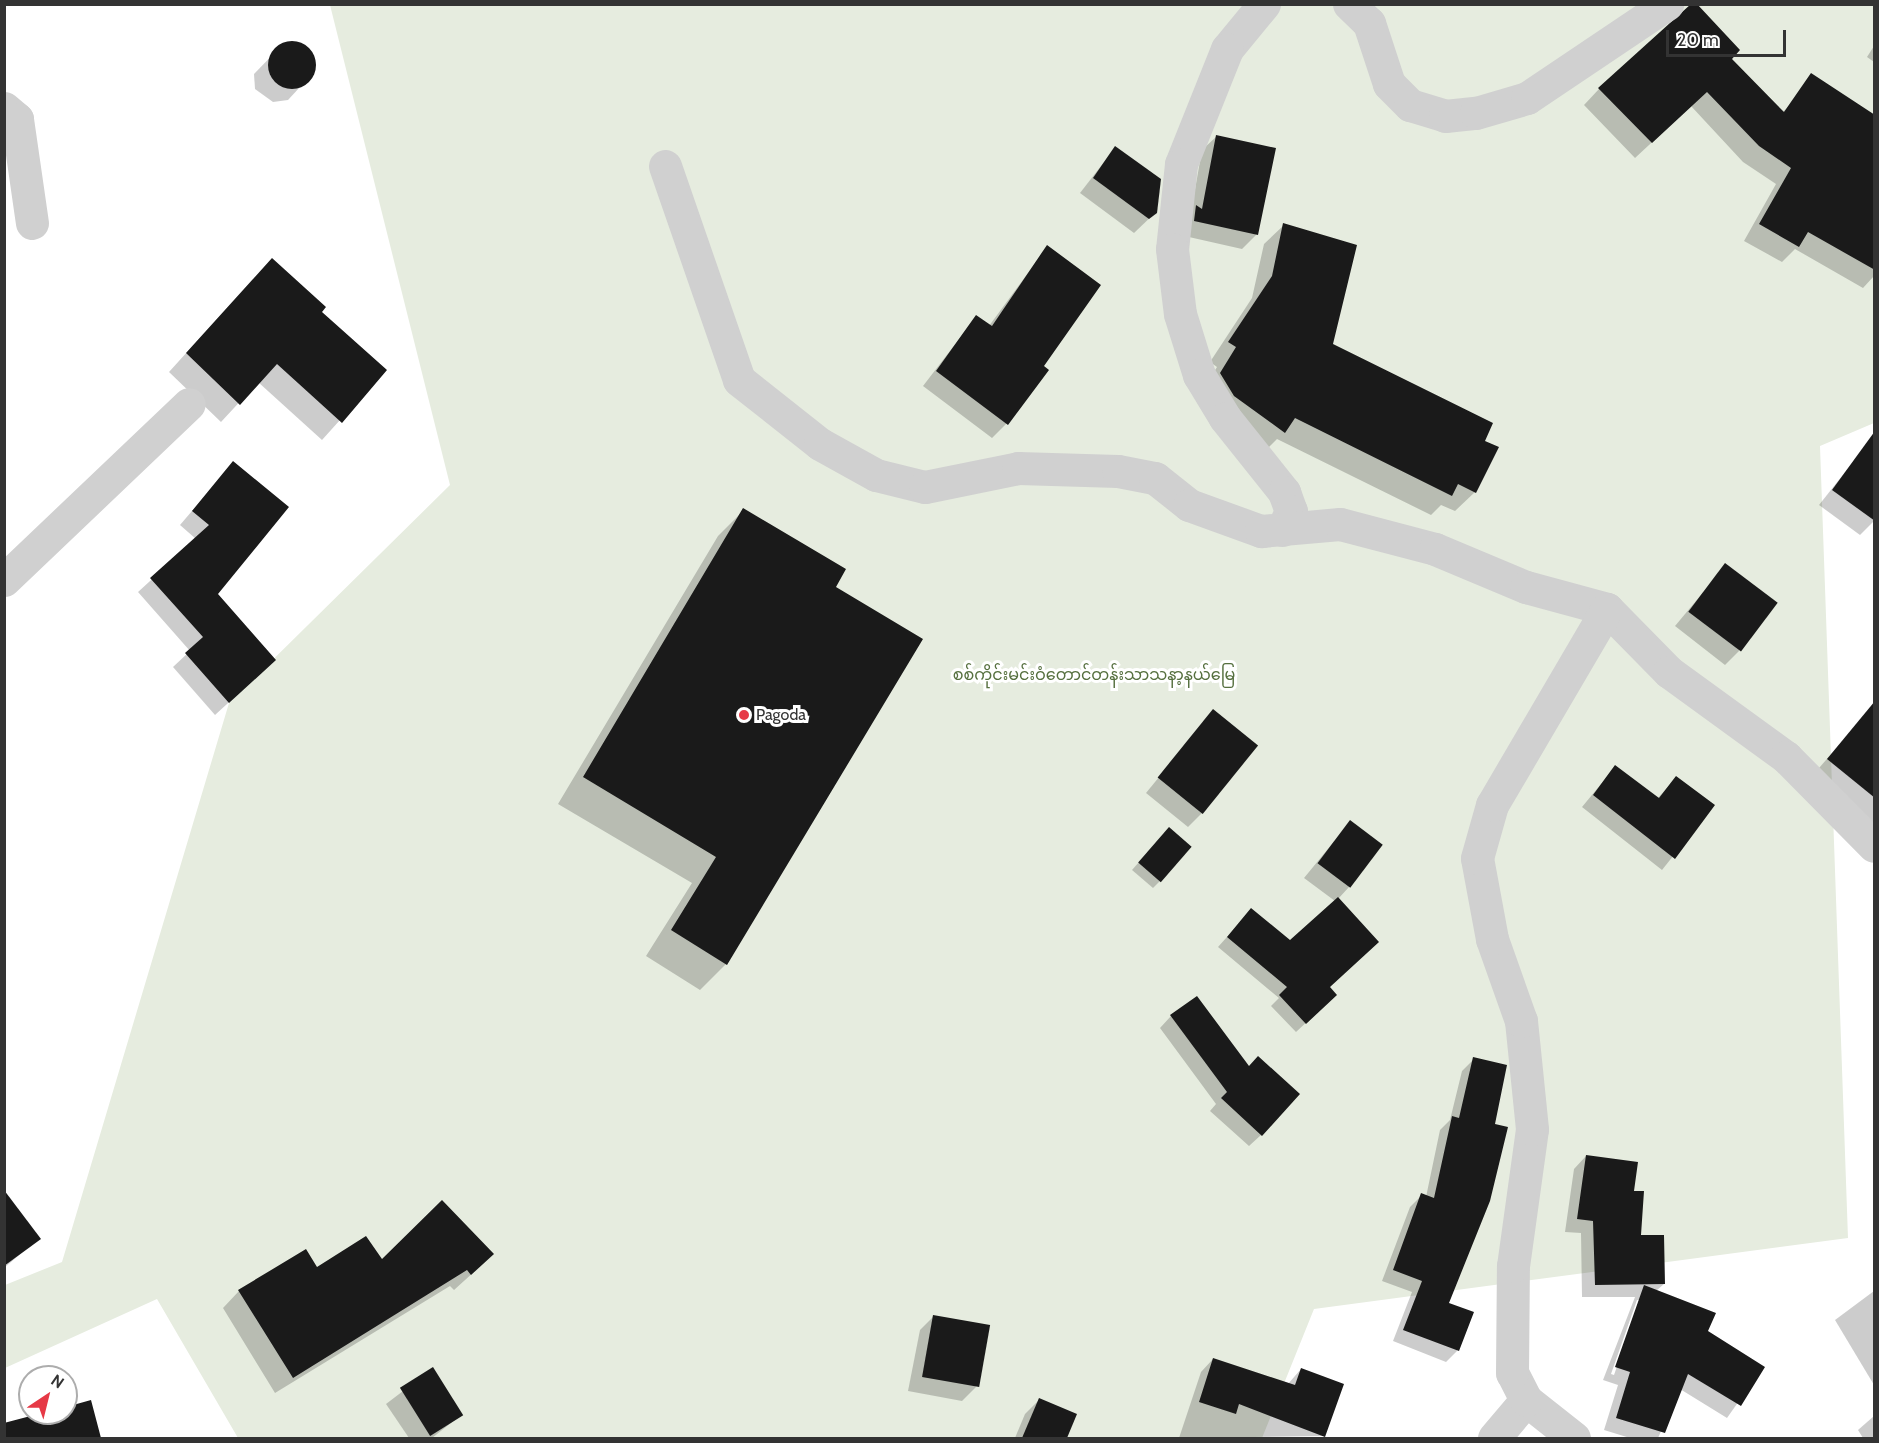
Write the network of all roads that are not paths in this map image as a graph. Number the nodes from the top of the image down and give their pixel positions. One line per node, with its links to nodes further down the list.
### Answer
1 (1264, 4): 8 (street)
2 (1349, 4): 3 (street)
3 (1667, 4)
4 (4, 108): 6 (street)
5 (665, 166): 8 (street)
6 (32, 223)
7 (189, 404): 9 (street)
8 (1282, 530): 10 (street)
9 (4, 580)
10 (1607, 609): 11 (street); 12 (street)
11 (1875, 846)
12 (1526, 1400): 13 (street); 14 (street)
13 (1494, 1438)
14 (1574, 1438)

